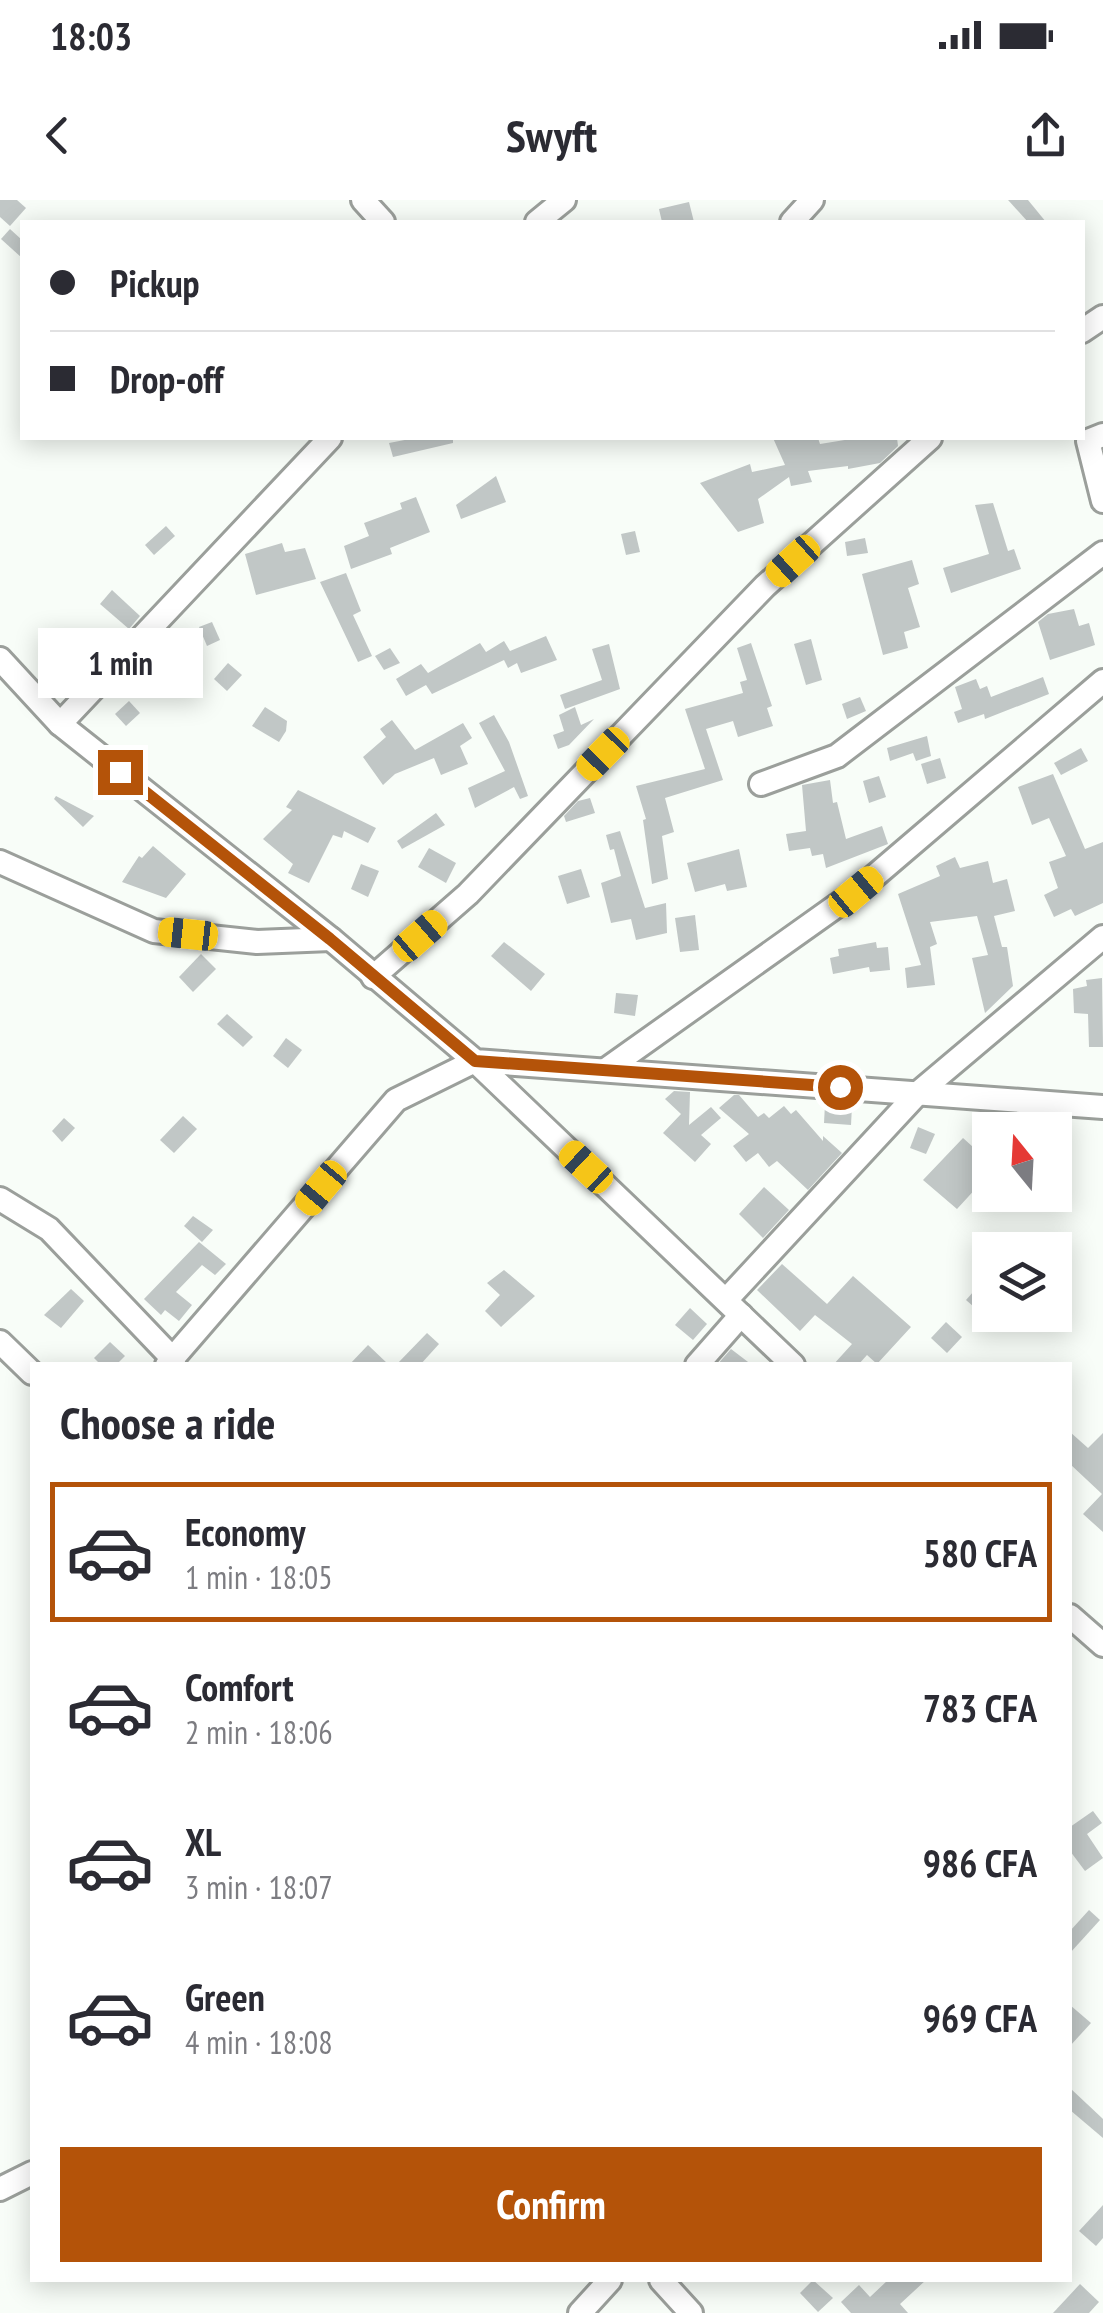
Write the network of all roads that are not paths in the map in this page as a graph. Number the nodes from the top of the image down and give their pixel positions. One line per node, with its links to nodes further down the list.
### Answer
1 (363, 200): 4 (street)
2 (564, 200): 5 (street)
3 (812, 200): 6 (street)
4 (380, 220)
5 (539, 220)
6 (794, 220)
7 (1103, 435): 10 (street)
8 (328, 440): 14 (street)
9 (928, 440): 19 (street)
10 (1103, 500)
11 (1103, 553): 15 (street)
12 (0, 660): 14 (street)
13 (1100, 690): 21 (street)
14 (60, 724): 18 (street)
15 (761, 784)
16 (0, 862): 18 (street)
17 (1103, 937): 22 (street)
18 (330, 939): 19 (street)
19 (373, 978): 20 (street)
20 (475, 1061): 21 (street); 25 (street); 28 (street)
21 (608, 1070): 22 (street)
22 (918, 1093): 23 (street); 25 (street)
23 (1103, 1107)
24 (0, 1199): 27 (street)
25 (733, 1308): 29 (street); 30 (street)
26 (0, 1342): 31 (street)
27 (170, 1362)
28 (172, 1362)
29 (700, 1362)
30 (790, 1362)
31 (30, 1371)
32 (1072, 1618): 33 (street)
33 (1103, 1645)
34 (30, 2175): 35 (street)
35 (0, 2188)
36 (608, 2282): 38 (street)
37 (663, 2282): 39 (street)
38 (580, 2313)
39 (691, 2313)

